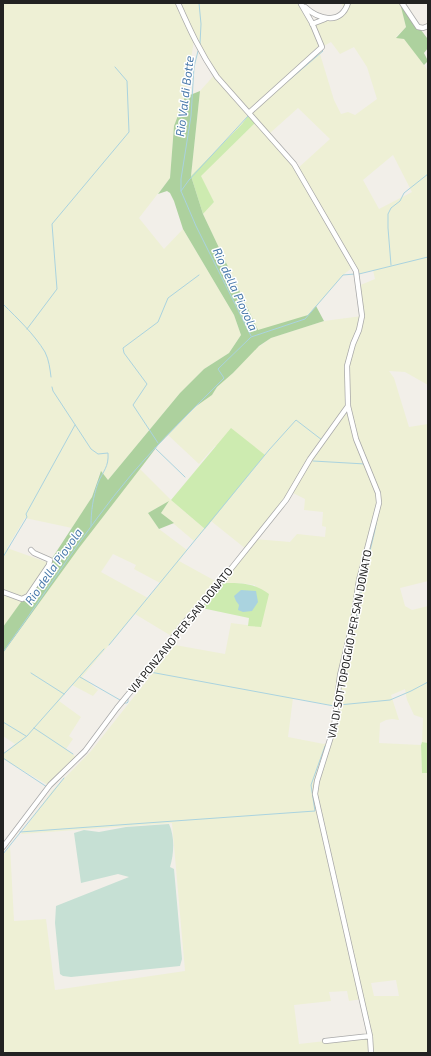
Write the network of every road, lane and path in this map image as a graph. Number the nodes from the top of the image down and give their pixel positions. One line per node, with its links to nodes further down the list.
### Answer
1 (178, 3): 8 (street, VIA DI SOTTOPOGGIO PER SAN DONATO)
2 (301, 3): 5 (street); 6 (street)
3 (348, 3): 5 (street)
4 (402, 3): 7 (street)
5 (326, 19): 6 (street)
6 (312, 24): 8 (street)
7 (428, 26)
8 (251, 114): 9 (street, VIA DI SOTTOPOGGIO PER SAN DONATO)
9 (348, 406): 12 (street, VIA PONZANO PER SAN DONATO); 13 (street, VIA DI SOTTOPOGGIO PER SAN DONATO)
10 (31, 550): 11 (street)
11 (3, 592)
12 (3, 847)
13 (370, 1036): 14 (street); 15 (street, VIA DI SOTTOPOGGIO PER SAN DONATO)
14 (325, 1041)
15 (371, 1053)

